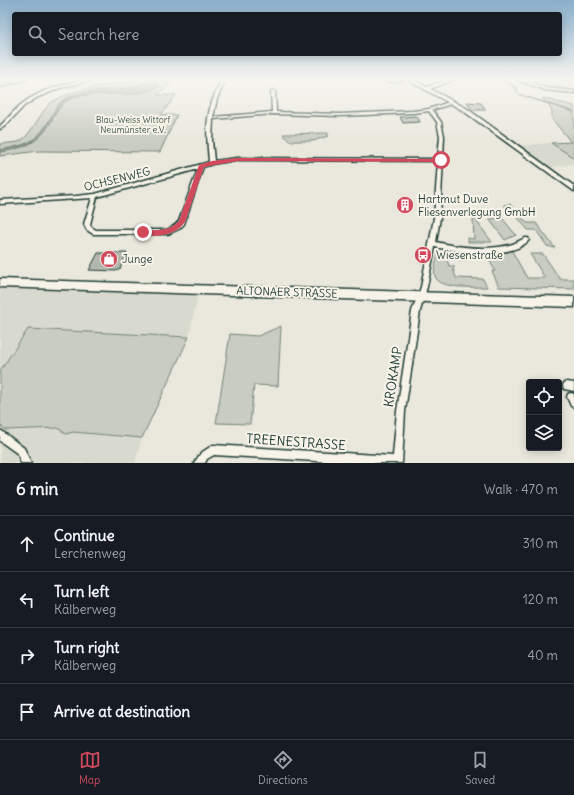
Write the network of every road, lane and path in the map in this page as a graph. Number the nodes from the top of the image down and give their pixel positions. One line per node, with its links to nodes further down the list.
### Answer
1 (28, 101): 9 (street)
2 (214, 101): 8 (street)
3 (273, 101): 7 (street)
4 (450, 101): 5 (street)
5 (453, 102): 6 (street); 13 (street)
6 (430, 110): 7 (street); 10 (street)
7 (274, 113): 8 (street)
8 (210, 118): 11 (street)
9 (0, 128)
10 (441, 160): 11 (street, OCHSENWEG); 17 (street)
11 (212, 163): 12 (street, OCHSENWEG)
12 (201, 166): 14 (street, OCHSENWEG); 14 (street)
13 (574, 189)
14 (95, 196): 15 (street, OCHSENWEG)
15 (0, 202)
16 (526, 240): 17 (street)
17 (434, 244): 19 (street)
18 (0, 283): 19 (main road, ALTONAER STRASSE)
19 (421, 297): 20 (main road, ALTONAER STRASSE); 22 (street, KROKAMP)
20 (574, 302)
21 (0, 435): 23 (street)
22 (397, 462): 24 (street, TREENESTRASSE)
23 (26, 463)
24 (199, 463)

